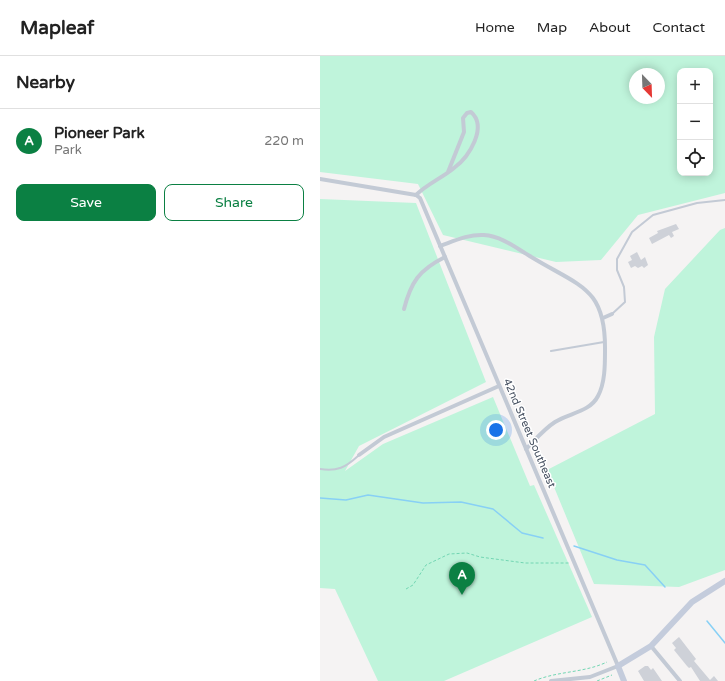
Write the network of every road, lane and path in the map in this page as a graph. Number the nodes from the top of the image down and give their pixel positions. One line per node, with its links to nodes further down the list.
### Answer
1 (448, 172): 1 (street); 3 (street)
2 (320, 179): 3 (street)
3 (416, 195): 5 (street, 42nd Street Southeast)
4 (725, 200): 8 (lane)
5 (440, 246): 6 (street, 42nd Street Southeast); 9 (street)
6 (445, 258): 7 (street); 12 (street, 42nd Street Southeast)
7 (404, 309)
8 (612, 314): 9 (street)
9 (603, 318): 10 (street)
10 (605, 342): 11 (lane); 13 (street)
11 (551, 351)
12 (499, 386): 13 (street, 42nd Street Southeast); 14 (street)
13 (526, 449): 16 (street, 42nd Street Southeast)
14 (359, 455): 15 (lane)
15 (320, 469)
16 (574, 563): 18 (path); 23 (street, 42nd Street Southeast)
17 (725, 581): 19 (street)
18 (406, 590)
19 (651, 646): 23 (street); 31 (street)
20 (611, 660): 21 (path)
21 (607, 662): 22 (path); 27 (path)
22 (609, 665)
23 (618, 666): 28 (street); 30 (street, 42nd Street Southeast)
24 (612, 672): 26 (path)
25 (616, 674): 26 (path)
26 (612, 675): 29 (path)
27 (534, 681)
28 (551, 681)
29 (596, 681)
30 (624, 681)
31 (680, 681)

